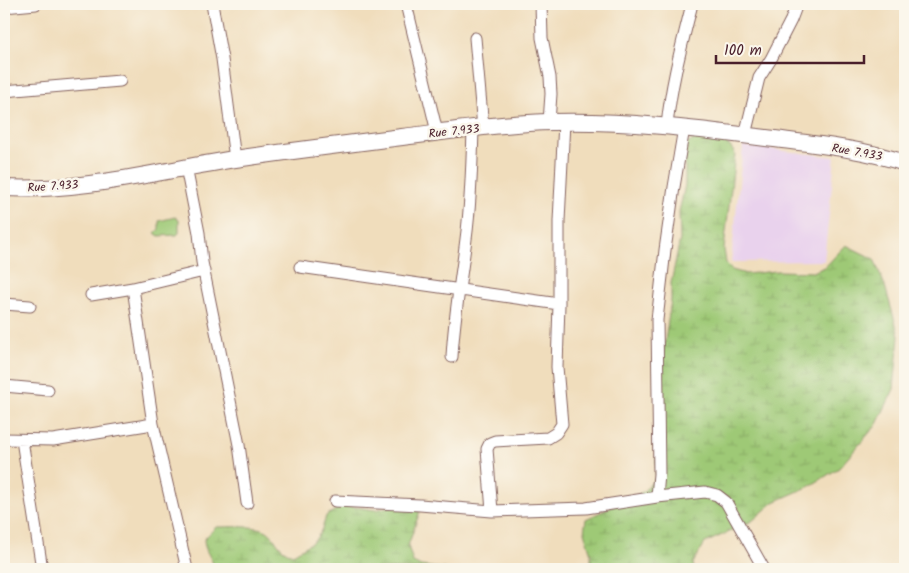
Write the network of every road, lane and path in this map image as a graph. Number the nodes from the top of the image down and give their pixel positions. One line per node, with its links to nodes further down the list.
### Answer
1 (36, 4): 7 (street)
2 (212, 4): 17 (street)
3 (406, 4): 15 (street)
4 (541, 4): 11 (street)
5 (692, 4): 12 (street)
6 (798, 4): 16 (street)
7 (4, 7)
8 (475, 38): 13 (street)
9 (120, 81): 10 (street)
10 (4, 91)
11 (556, 122): 12 (street, Rue 7.933); 13 (street, Rue 7.933); 27 (street)
12 (667, 126): 14 (street, Rue 7.933)
13 (478, 128): 15 (street, Rue 7.933); 24 (street)
14 (684, 128): 16 (street, Rue 7.933); 35 (street)
15 (437, 132): 17 (street, Rue 7.933)
16 (745, 135): 18 (street, Rue 7.933)
17 (235, 159): 19 (street, Rue 7.933)
18 (905, 163)
19 (186, 167): 20 (street, Rue 7.933); 22 (street)
20 (4, 188)
21 (300, 267): 24 (street)
22 (204, 271): 23 (street); 37 (street)
23 (133, 288): 25 (street); 32 (street)
24 (458, 289): 27 (street); 29 (street)
25 (91, 295)
26 (4, 304): 28 (street)
27 (559, 304): 38 (street)
28 (30, 306)
29 (452, 357)
30 (4, 386): 31 (street)
31 (48, 390)
32 (153, 424): 34 (street); 40 (street)
33 (4, 439): 34 (street)
34 (22, 440): 39 (street)
35 (657, 497): 38 (street); 41 (street)
36 (335, 501): 38 (street)
37 (247, 503)
38 (492, 511)
39 (42, 569)
40 (187, 569)
41 (764, 569)

